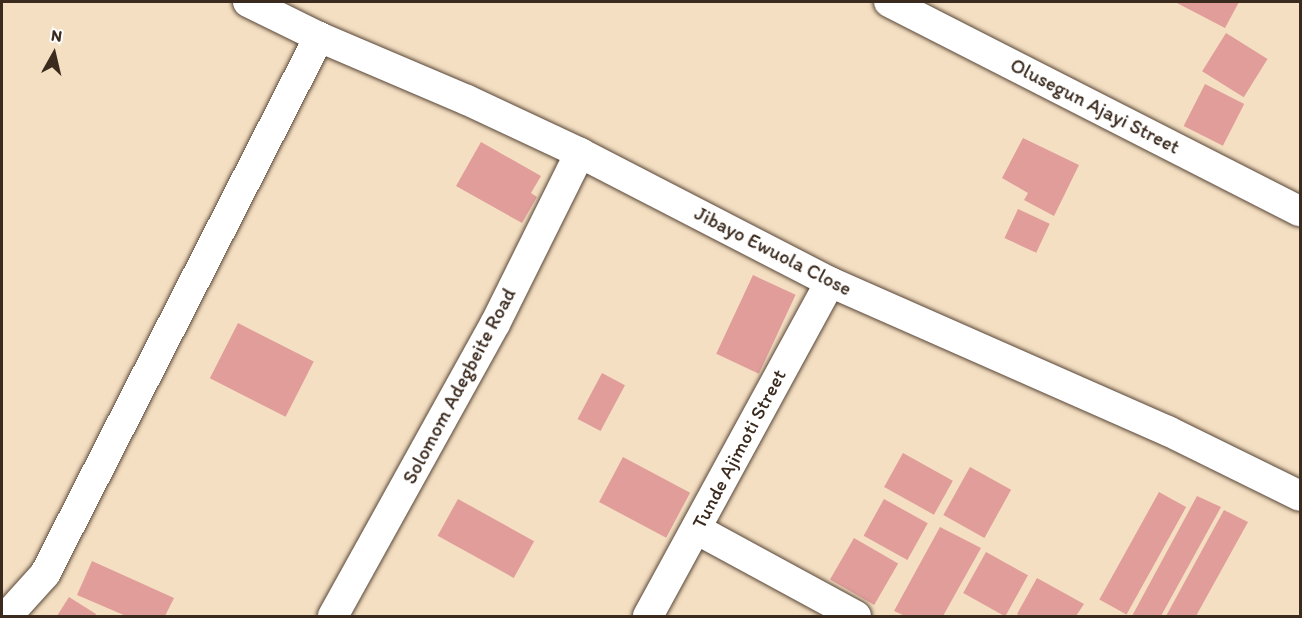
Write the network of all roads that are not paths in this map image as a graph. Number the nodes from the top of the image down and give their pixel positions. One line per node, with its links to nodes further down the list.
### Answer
1 (248, 2): 3 (street, Jibayo Ewuola Close)
2 (889, 2): 5 (street, Olusegun Ajayi Street)
3 (320, 37): 4 (street, Jibayo Ewuola Close); 9 (street)
4 (580, 153): 6 (street, Jibayo Ewuola Close); 10 (street, Solomom Adegbeite Road)
5 (1300, 211)
6 (830, 282): 7 (street, Jibayo Ewuola Close); 8 (street, Tunde Ajimoti Street)
7 (1300, 496)
8 (696, 529): 11 (street, Tunde Ajimoti Street); 12 (street)
9 (7, 616)
10 (333, 616)
11 (648, 616)
12 (856, 616)

